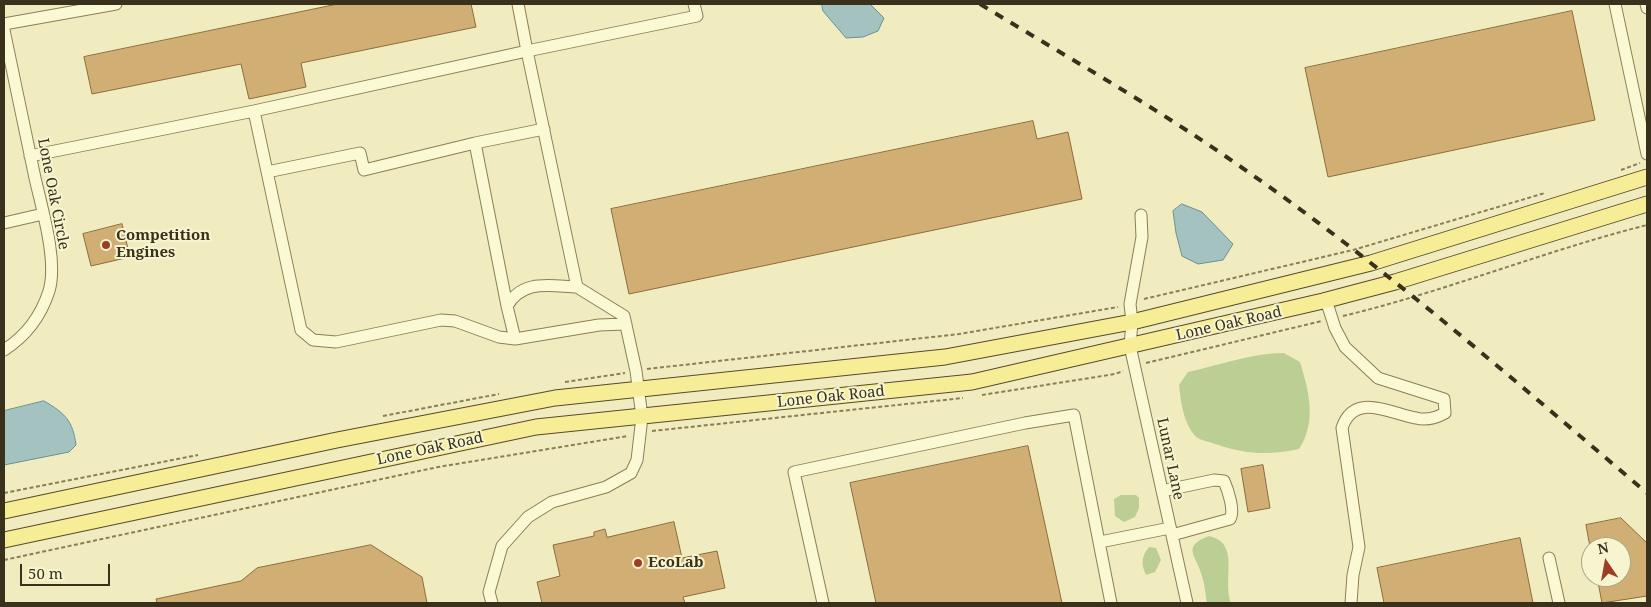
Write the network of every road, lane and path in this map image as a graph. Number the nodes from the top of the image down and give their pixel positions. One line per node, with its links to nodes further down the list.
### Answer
1 (116, 4): 7 (street)
2 (518, 4): 10 (street)
3 (694, 4): 10 (street)
4 (1615, 4): 13 (street)
5 (1646, 4): 6 (street)
6 (1647, 8)
7 (4, 24)
8 (4, 30): 9 (street, Lone Oak Circle)
9 (6, 50): 11 (street, Lone Oak Circle)
10 (527, 51): 12 (street); 14 (street)
11 (9, 77): 17 (street, Lone Oak Circle)
12 (254, 111): 17 (street); 20 (street)
13 (1643, 113): 16 (street)
14 (544, 129): 15 (street); 28 (street)
15 (475, 143): 20 (street); 31 (street)
16 (1647, 154)
17 (30, 156): 24 (street, Lone Oak Circle)
18 (1647, 160): 19 (path)
19 (1620, 170)
20 (267, 172): 35 (street)
21 (1647, 177): 33 (main road, Lone Oak Road)
22 (1553, 191): 30 (path)
23 (1647, 204): 29 (main road, Lone Oak Road)
24 (43, 214): 26 (street); 37 (street, Lone Oak Circle)
25 (1141, 215): 30 (street, Lunar Lane)
26 (4, 223)
27 (1647, 225): 32 (path)
28 (577, 286): 31 (street); 34 (street)
29 (1326, 300): 32 (street); 36 (main road, Lone Oak Road)
30 (1130, 304): 33 (street, Lunar Lane); 39 (path)
31 (507, 306): 35 (street)
32 (1332, 319): 38 (path); 61 (street)
33 (1132, 322): 36 (street, Lunar Lane); 41 (main road, Lone Oak Road)
34 (626, 324): 35 (street); 39 (street)
35 (515, 339)
36 (1130, 346): 38 (street, Lunar Lane); 46 (main road, Lone Oak Road)
37 (4, 350)
38 (1135, 366): 43 (path); 49 (street, Lunar Lane)
39 (636, 371): 40 (path); 41 (street)
40 (561, 383)
41 (639, 390): 46 (street); 51 (main road, Lone Oak Road)
42 (505, 393): 45 (path)
43 (980, 395)
44 (971, 396): 47 (path)
45 (382, 416)
46 (642, 417): 47 (street); 53 (main road, Lone Oak Road)
47 (639, 434): 56 (path); 57 (street)
48 (199, 454): 50 (path)
49 (1162, 491): 52 (street, Lunar Lane); 52 (street)
50 (4, 493)
51 (4, 511)
52 (1171, 532): 54 (street); 60 (street, Lunar Lane)
53 (4, 540)
54 (1100, 542): 58 (street); 59 (street)
55 (1549, 558): 62 (street)
56 (4, 560)
57 (492, 603)
58 (823, 603)
59 (1111, 603)
60 (1186, 603)
61 (1351, 603)
62 (1559, 603)

